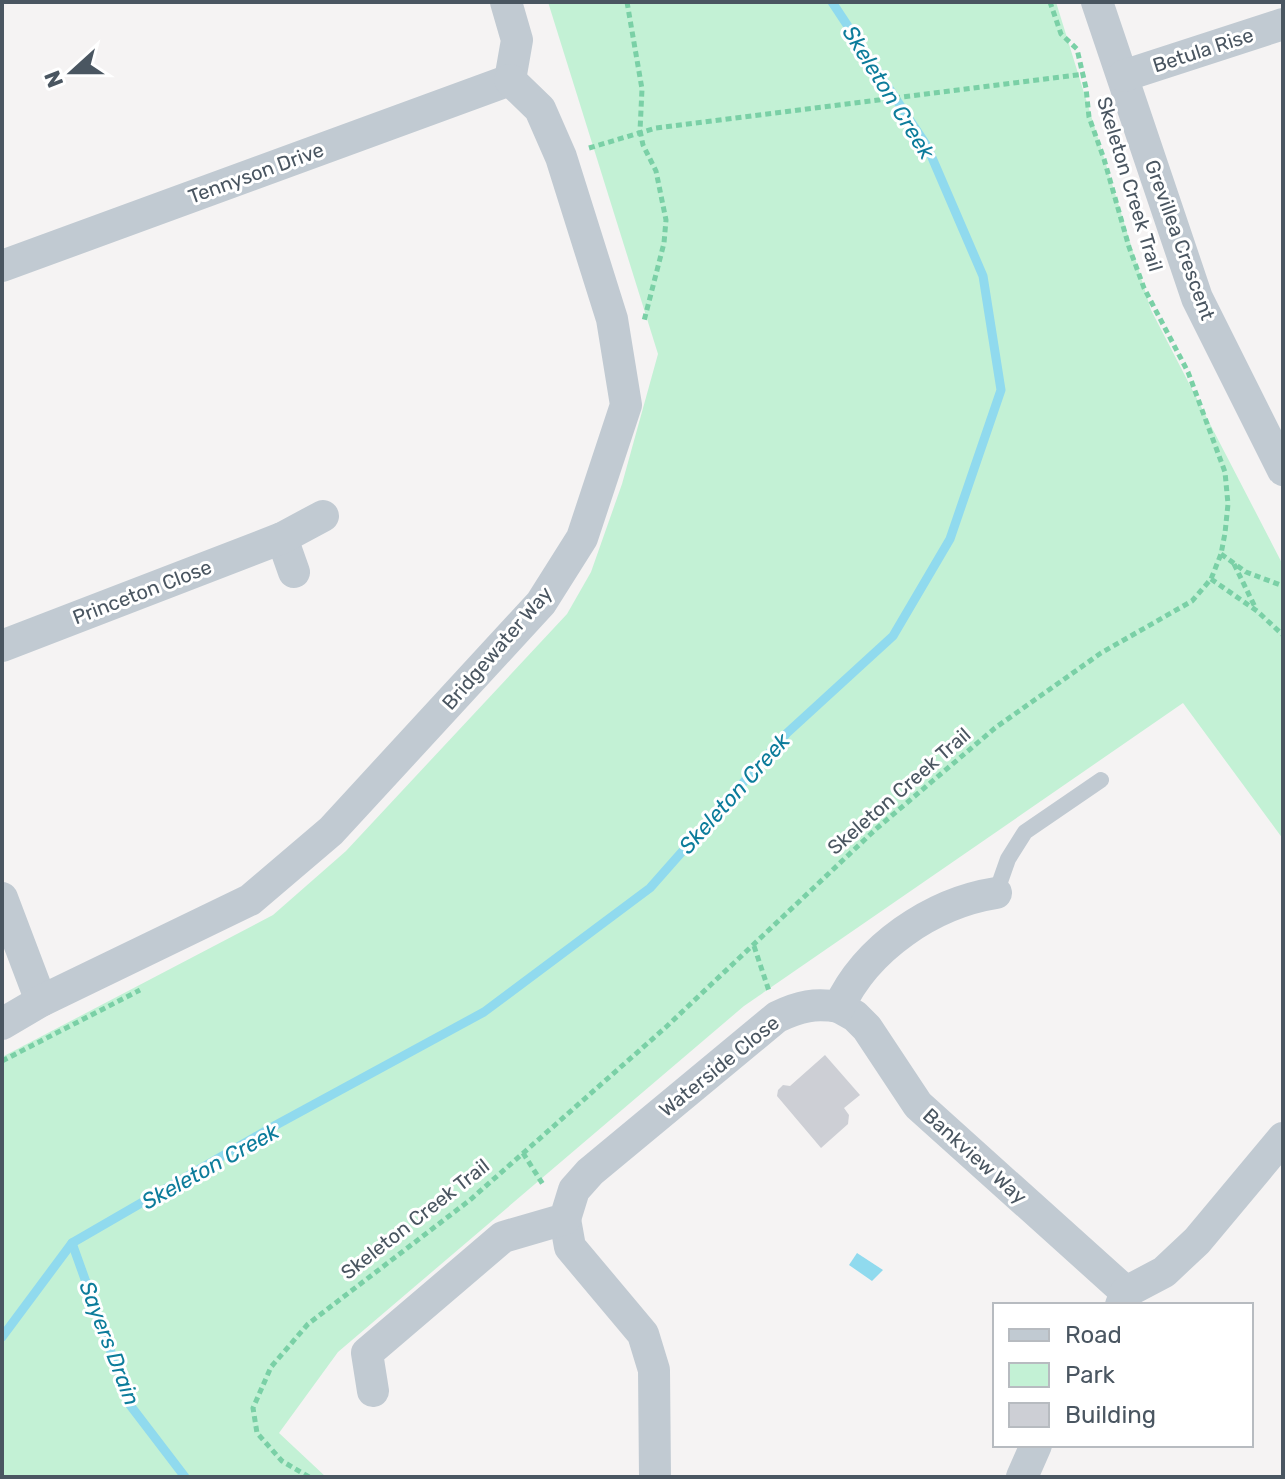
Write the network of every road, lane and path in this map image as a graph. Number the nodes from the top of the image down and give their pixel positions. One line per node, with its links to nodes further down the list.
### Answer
1 (506, 2): 8 (street)
2 (627, 2): 9 (path)
3 (1050, 2): 6 (path, Skeleton Creek Trail)
4 (1097, 2): 7 (street, Grevillea Crescent)
5 (1283, 24): 7 (street, Betula Rise)
6 (1083, 74): 9 (path); 16 (path, Skeleton Creek Trail)
7 (1123, 76): 13 (street, Grevillea Crescent)
8 (510, 80): 10 (street, Bridgewater Way); 11 (street, Tennyson Drive)
9 (640, 131): 10 (path); 12 (path)
10 (561, 157): 29 (street, Bridgewater Way)
11 (2, 266)
12 (642, 329)
13 (1283, 470)
14 (323, 516): 15 (street, Princeton Close)
15 (282, 538): 18 (street); 23 (street, Princeton Close)
16 (1221, 554): 17 (path); 19 (path, Skeleton Creek Trail)
17 (1234, 563): 20 (path); 21 (path)
18 (294, 572)
19 (1211, 579): 21 (path); 27 (path, Skeleton Creek Trail)
20 (1283, 586)
21 (1257, 611): 22 (path)
22 (1283, 635)
23 (2, 646)
24 (1101, 780): 25 (lane)
25 (996, 893): 30 (street)
26 (2, 898): 29 (street)
27 (754, 946): 31 (path); 39 (path, Skeleton Creek Trail)
28 (152, 983): 33 (path)
29 (41, 1001): 32 (street, Bridgewater Way)
30 (839, 1007): 31 (street, Waterside Close); 36 (street, Bankview Way)
31 (777, 1017): 35 (street, Waterside Close)
32 (2, 1024)
33 (2, 1060)
34 (1281, 1144): 36 (street)
35 (565, 1219): 37 (street); 40 (street)
36 (1124, 1299)
37 (373, 1391)
38 (1035, 1447): 41 (street)
39 (309, 1477)
40 (655, 1477)
41 (1022, 1477)

